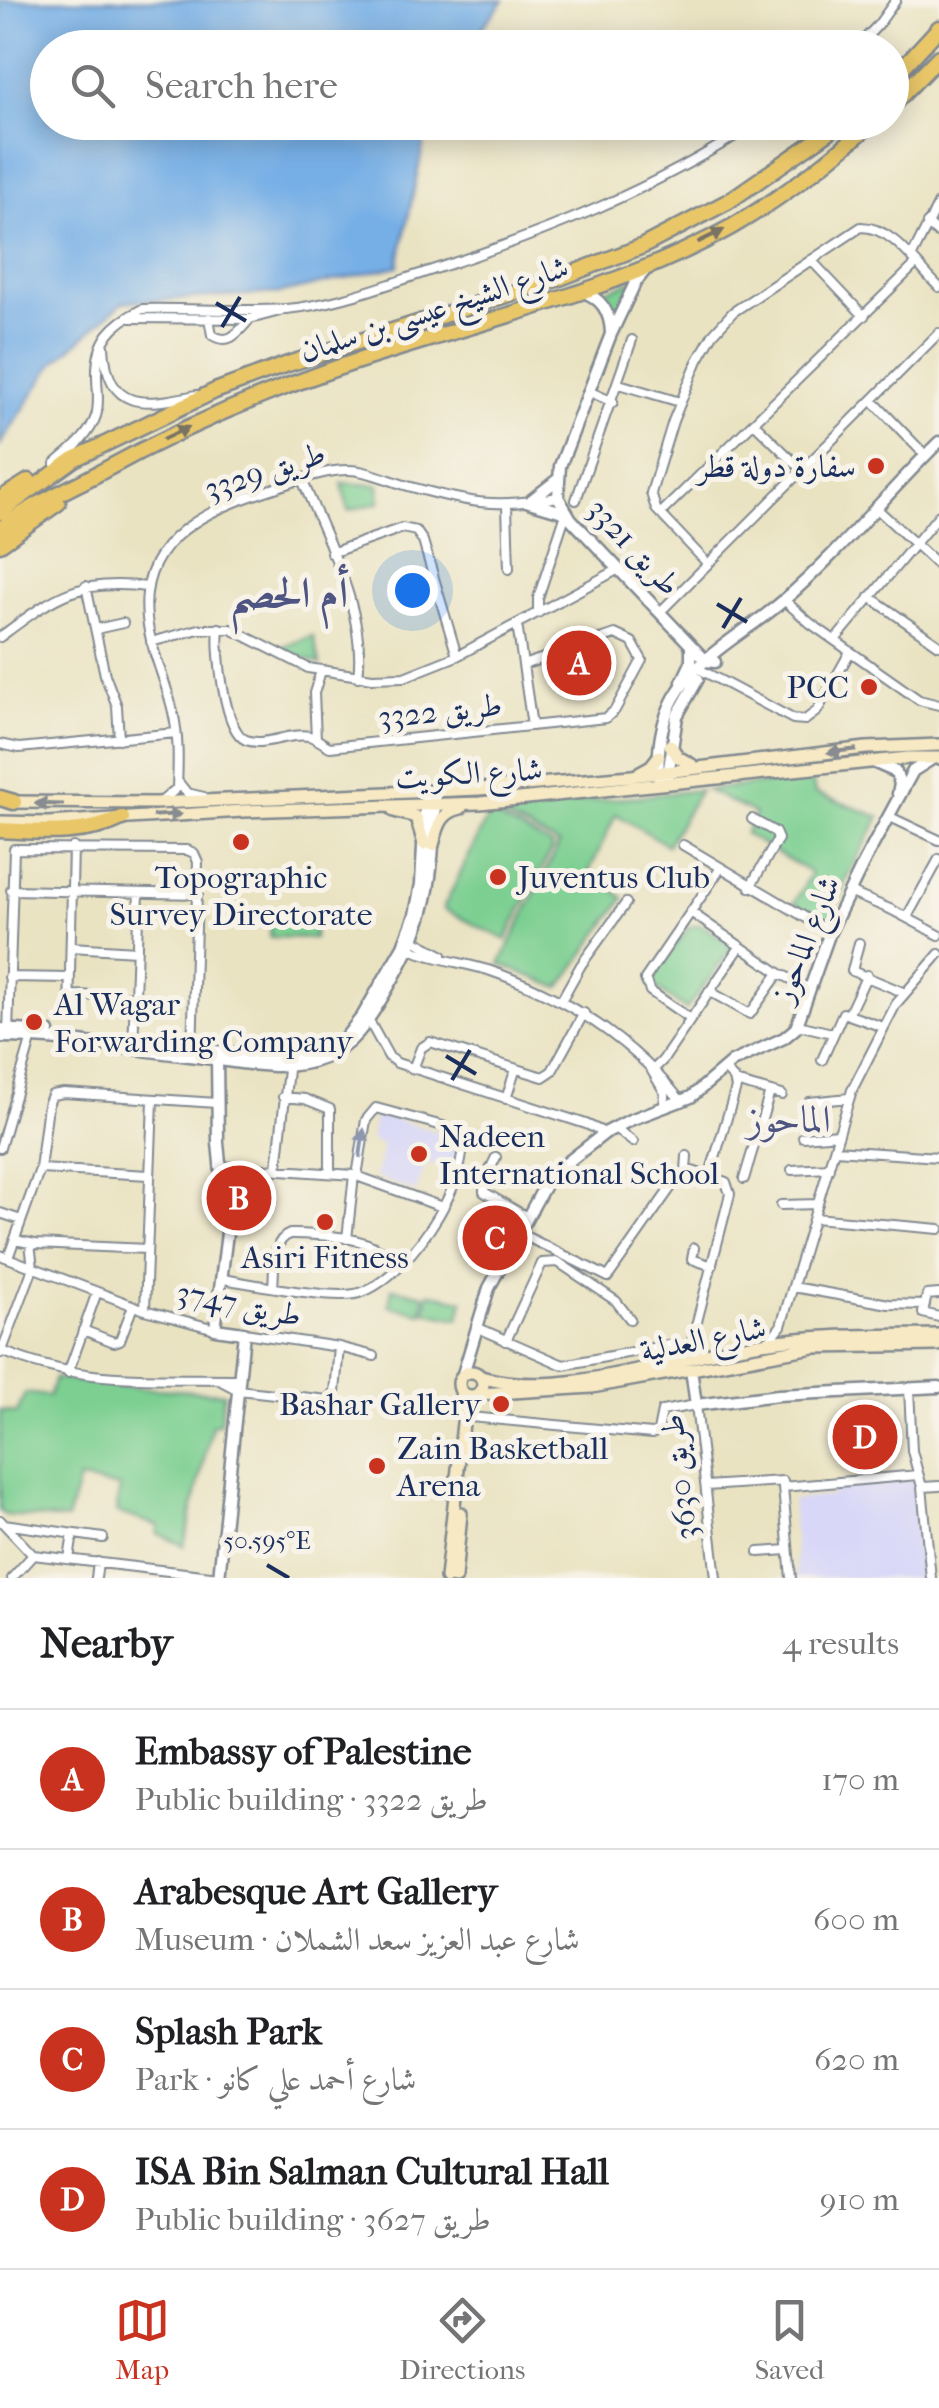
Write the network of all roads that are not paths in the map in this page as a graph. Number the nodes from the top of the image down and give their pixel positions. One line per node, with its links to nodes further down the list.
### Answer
1 (896, 0): 3 (street)
2 (939, 28): 5 (highway)
3 (873, 30)
4 (939, 57): 6 (highway)
5 (909, 60)
6 (909, 88)
7 (728, 140): 18 (street)
8 (816, 140): 27 (highway, شارع الشيخ عيسى بن سلمان)
9 (850, 140): 15 (highway, شارع الشيخ عيسى بن سلمان, one-way to 9)
10 (939, 203): 11 (street)
11 (927, 223): 12 (street); 14 (street)
12 (939, 234)
13 (811, 260): 14 (street); 20 (street); 31 (street)
14 (914, 261): 16 (street); 20 (street)
15 (656, 262): 17 (highway, شارع الشيخ عيسى بن سلمان); 22 (street, طريق 3321)
16 (939, 287)
17 (581, 291): 22 (street); 38 (highway, شارع الشيخ عيسى بن سلمان, one-way to 17)
18 (284, 309): 19 (street); 21 (street)
19 (210, 314): 21 (street); 21 (street); 24 (street)
20 (864, 316): 32 (street)
21 (250, 319)
22 (610, 334): 28 (street, طريق 3321)
23 (939, 334): 29 (street)
24 (104, 338): 27 (street); 36 (street)
25 (632, 340): 26 (street)
26 (619, 384): 30 (street); 31 (street)
27 (215, 391): 35 (highway, شارع الشيخ عيسى بن سلمان)
28 (588, 392): 30 (street); 40 (street, طريق 3321)
29 (872, 400): 34 (street); 37 (street)
30 (613, 402): 43 (street)
31 (680, 402): 48 (street)
32 (754, 422): 37 (street); 48 (street)
33 (938, 445): 34 (street)
34 (925, 455): 46 (street)
35 (74, 459): 36 (highway); 47 (highway, شارع الشيخ عيسى بن سلمان)
36 (55, 464): 42 (highway)
37 (802, 470): 55 (street)
38 (90, 478): 51 (highway, شارع الشيخ عيسى بن سلمان); 53 (highway)
39 (302, 479): 45 (street, طريق 3329); 54 (street); 60 (street, طريق 3329)
40 (557, 480): 41 (street, طريق 3321); 44 (street)
41 (558, 497): 44 (street, طريق 3329); 49 (street, طريق 3321)
42 (0, 499)
43 (576, 500)
44 (529, 502): 45 (street, طريق 3329); 49 (street)
45 (507, 506): 57 (street)
46 (875, 508): 52 (street); 62 (street)
47 (0, 512)
48 (662, 512): 55 (street)
49 (566, 513): 58 (street, طريق 3321); 64 (street)
50 (939, 515): 52 (street)
51 (0, 529)
52 (914, 543): 56 (street); 61 (street)
53 (0, 544)
54 (331, 552): 75 (street); 79 (street)
55 (708, 564): 63 (street)
56 (939, 566)
57 (509, 569)
58 (619, 569): 63 (street, طريق 3321); 64 (street)
59 (86, 586): 60 (street); 68 (street); 69 (street)
60 (147, 586): 71 (street)
61 (870, 597): 70 (street); 73 (street)
62 (784, 600): 70 (street); 76 (street)
63 (660, 612): 72 (street, طريق 3321)
64 (538, 613): 66 (street)
65 (123, 623): 68 (street)
66 (517, 624): 75 (street); 77 (street)
67 (219, 628): 71 (street); 78 (street); 85 (street, طريق 3322)
68 (96, 629): 84 (street)
69 (0, 637)
70 (835, 640): 74 (street)
71 (151, 642): 83 (street)
72 (693, 643): 76 (street, طريق 3321); 76 (street); 80 (street)
73 (939, 645)
74 (850, 652): 76 (street); 81 (street)
75 (457, 656): 79 (street)
76 (710, 662): 80 (street); 88 (street)
77 (523, 665): 82 (street); 82 (street, طريق 3322)
78 (321, 670): 79 (street); 85 (street)
79 (358, 677)
80 (676, 696): 89 (street)
81 (939, 705)
82 (532, 726): 85 (street, طريق 3322)
83 (176, 733): 84 (street); 95 (street)
84 (118, 738): 86 (street)
85 (316, 739)
86 (0, 744)
87 (939, 744): 92 (main road, شارع الكويت, one-way to 92)
88 (670, 746): 92 (main road); 93 (street)
89 (659, 756): 93 (street); 94 (main road)
90 (936, 758): 91 (main road, شارع الكويت); 99 (street, شارع الماحوز)
91 (872, 762): 96 (main road, شارع الكويت); 99 (street)
92 (701, 767): 93 (main road, شارع الكويت)
93 (663, 770): 94 (main road, شارع الكويت); 96 (street)
94 (631, 776): 97 (main road, شارع الكويت)
95 (177, 780): 98 (street); 101 (street)
96 (664, 785): 102 (main road, شارع الكويت)
97 (430, 797): 98 (main road, شارع الكويت); 102 (main road, شارع الكويت); 103 (main road, شارع الكويت); 109 (street)
98 (214, 798): 101 (main road, شارع الكويت)
99 (897, 800): 104 (street, شارع الماحوز)
100 (3, 802): 101 (main road, شارع الكويت, one-way to 100)
101 (154, 803)
102 (480, 803): 109 (main road)
103 (376, 806): 105 (main road, شارع الكويت, one-way to 103); 109 (main road)
104 (888, 816): 108 (street); 117 (street, شارع الماحوز)
105 (122, 818): 107 (highway)
106 (752, 819): 114 (street)
107 (0, 826)
108 (939, 840)
109 (428, 844): 126 (street)
110 (683, 845): 113 (street)
111 (74, 848): 115 (street); 116 (street); 119 (street)
112 (939, 859): 123 (street)
113 (720, 869): 114 (street); 122 (street)
114 (750, 887): 124 (street)
115 (11, 890): 116 (street); 121 (street)
116 (72, 891): 118 (street); 128 (street)
117 (849, 892): 123 (street); 124 (street, شارع الماحوز)
118 (138, 893): 119 (street); 130 (street)
119 (198, 894): 154 (street)
120 (626, 904): 142 (street)
121 (5, 910): 134 (street)
122 (692, 914): 129 (street); 146 (street)
123 (907, 917): 125 (street)
124 (830, 932): 136 (street, شارع الماحوز)
125 (939, 935)
126 (409, 943): 142 (street); 147 (street); 157 (street)
127 (859, 943): 133 (street)
128 (71, 947): 130 (street); 135 (street)
129 (740, 947): 132 (street); 138 (street)
130 (136, 952): 141 (street)
131 (937, 960): 139 (street)
132 (779, 973): 136 (street); 138 (street)
133 (867, 976): 139 (street); 145 (street)
134 (9, 977): 135 (street); 137 (street)
135 (70, 978): 140 (street)
136 (810, 989): 148 (street, شارع الماحوز)
137 (4, 990): 150 (street)
138 (709, 991): 146 (street)
139 (906, 992): 149 (street)
140 (71, 995): 141 (street); 143 (street)
141 (135, 998): 153 (street)
142 (562, 999): 144 (street)
143 (70, 1013)
144 (584, 1013): 160 (street); 161 (street)
145 (849, 1013): 149 (street); 151 (street)
146 (689, 1018): 161 (street)
147 (368, 1021): 157 (street); 159 (street)
148 (798, 1026): 151 (street); 158 (street, شارع الماحوز)
149 (884, 1027): 166 (street)
150 (4, 1033): 152 (street)
151 (832, 1033): 156 (street)
152 (33, 1034): 153 (street); 176 (street)
153 (133, 1045): 154 (street)
154 (192, 1052): 155 (street)
155 (217, 1055): 157 (street); 170 (street)
156 (822, 1060)
157 (288, 1061): 165 (street)
158 (724, 1068): 162 (street); 171 (street, شارع الماحوز)
159 (412, 1069): 160 (street); 167 (street)
160 (515, 1070): 167 (street)
161 (652, 1071): 171 (street); 171 (street)
162 (735, 1082): 163 (street); 190 (street)
163 (770, 1092): 164 (street); 191 (street)
164 (782, 1096)
165 (283, 1097): 182 (street); 187 (street)
166 (849, 1098): 169 (street); 173 (street)
167 (506, 1099): 172 (street)
168 (153, 1100): 170 (street); 184 (street); 188 (street)
169 (808, 1102)
170 (218, 1103): 181 (street)
171 (674, 1105): 172 (street, شارع الماحوز)
172 (610, 1130): 175 (street); 198 (street, شارع الماحوز)
173 (839, 1134): 174 (street); 177 (street)
174 (803, 1136)
175 (633, 1142)
176 (0, 1148)
177 (834, 1150): 179 (street); 183 (street)
178 (687, 1156): 186 (street)
179 (939, 1157)
180 (496, 1158): 198 (street)
181 (220, 1166): 182 (street); 210 (street)
182 (277, 1168): 187 (street)
183 (829, 1168): 185 (street); 192 (street)
184 (40, 1169): 188 (street); 197 (street)
185 (792, 1170)
186 (686, 1171): 190 (street); 205 (street)
187 (330, 1173): 189 (street)
188 (148, 1175): 204 (street)
189 (355, 1175): 194 (street); 194 (street, one-way to 194); 200 (street)
190 (709, 1176): 208 (street)
191 (744, 1179)
192 (818, 1204): 193 (street); 196 (street)
193 (782, 1205)
194 (442, 1207): 207 (street)
195 (0, 1213): 197 (street)
196 (814, 1218): 199 (street); 212 (street)
197 (22, 1220): 201 (street)
198 (521, 1225): 205 (street); 221 (street, شارع الماحوز)
199 (939, 1229)
200 (347, 1239): 207 (street); 211 (street)
201 (14, 1240): 202 (street); 206 (street)
202 (30, 1243): 204 (street); 209 (street)
203 (694, 1248): 208 (street)
204 (147, 1249): 217 (street)
205 (561, 1256): 219 (street); 227 (street)
206 (4, 1257): 209 (street, طريق 3747)
207 (398, 1265): 211 (street)
208 (712, 1266): 228 (street)
209 (33, 1268): 213 (street, طريق 3747); 233 (street)
210 (223, 1279): 211 (street); 222 (street)
211 (274, 1286)
212 (793, 1287): 215 (street); 220 (street)
213 (97, 1292): 216 (street, طريق 3747); 223 (street)
214 (939, 1294): 215 (street)
215 (924, 1304): 218 (street)
216 (133, 1306): 217 (street, طريق 3747); 223 (street)
217 (145, 1310): 222 (street, طريق 3747)
218 (939, 1318)
219 (630, 1319)
220 (782, 1322): 226 (street); 229 (street)
221 (475, 1328): 227 (street); 237 (street, شارع الماحوز); 238 (street)
222 (215, 1329): 224 (street, طريق 3747)
223 (83, 1330): 236 (street)
224 (244, 1333): 232 (street, طريق 3747); 239 (street)
225 (939, 1336): 226 (main road, شارع العدلية)
226 (800, 1339): 229 (main road, شارع العدلية)
227 (506, 1341): 230 (street)
228 (692, 1341)
229 (768, 1342): 238 (main road, شارع العدلية)
230 (669, 1344)
231 (939, 1345): 235 (main road, شارع العدلية)
232 (338, 1347): 234 (street, طريق 3747); 239 (street)
233 (1, 1352): 236 (street)
234 (374, 1356)
235 (691, 1370): 243 (main road, شارع العدلية); 244 (street, طريق 3630)
236 (68, 1373): 239 (street)
237 (464, 1374): 238 (main road); 242 (main road)
238 (480, 1375): 243 (main road)
239 (238, 1384): 261 (street)
240 (939, 1387): 241 (street)
241 (908, 1388): 244 (street); 246 (street)
242 (461, 1391): 243 (main road); 262 (main road)
243 (477, 1395): 245 (main road)
244 (696, 1406): 245 (street); 247 (street, طريق 3630)
245 (470, 1416): 263 (main road)
246 (918, 1475): 249 (street); 250 (street)
247 (706, 1486): 250 (street); 264 (street, طريق 3630)
248 (939, 1486): 249 (street)
249 (922, 1487): 266 (street)
250 (784, 1488): 254 (street)
251 (2, 1522): 252 (street); 256 (street)
252 (73, 1534): 253 (street); 257 (street)
253 (104, 1538)
254 (788, 1550): 255 (street); 265 (street)
255 (760, 1552)
256 (33, 1555): 257 (street); 259 (street)
257 (70, 1559): 258 (street)
258 (98, 1562): 260 (street); 261 (street)
259 (12, 1578)
260 (96, 1578)
261 (219, 1578)
262 (446, 1578)
263 (455, 1578)
264 (716, 1578)
265 (790, 1578)
266 (931, 1578)

